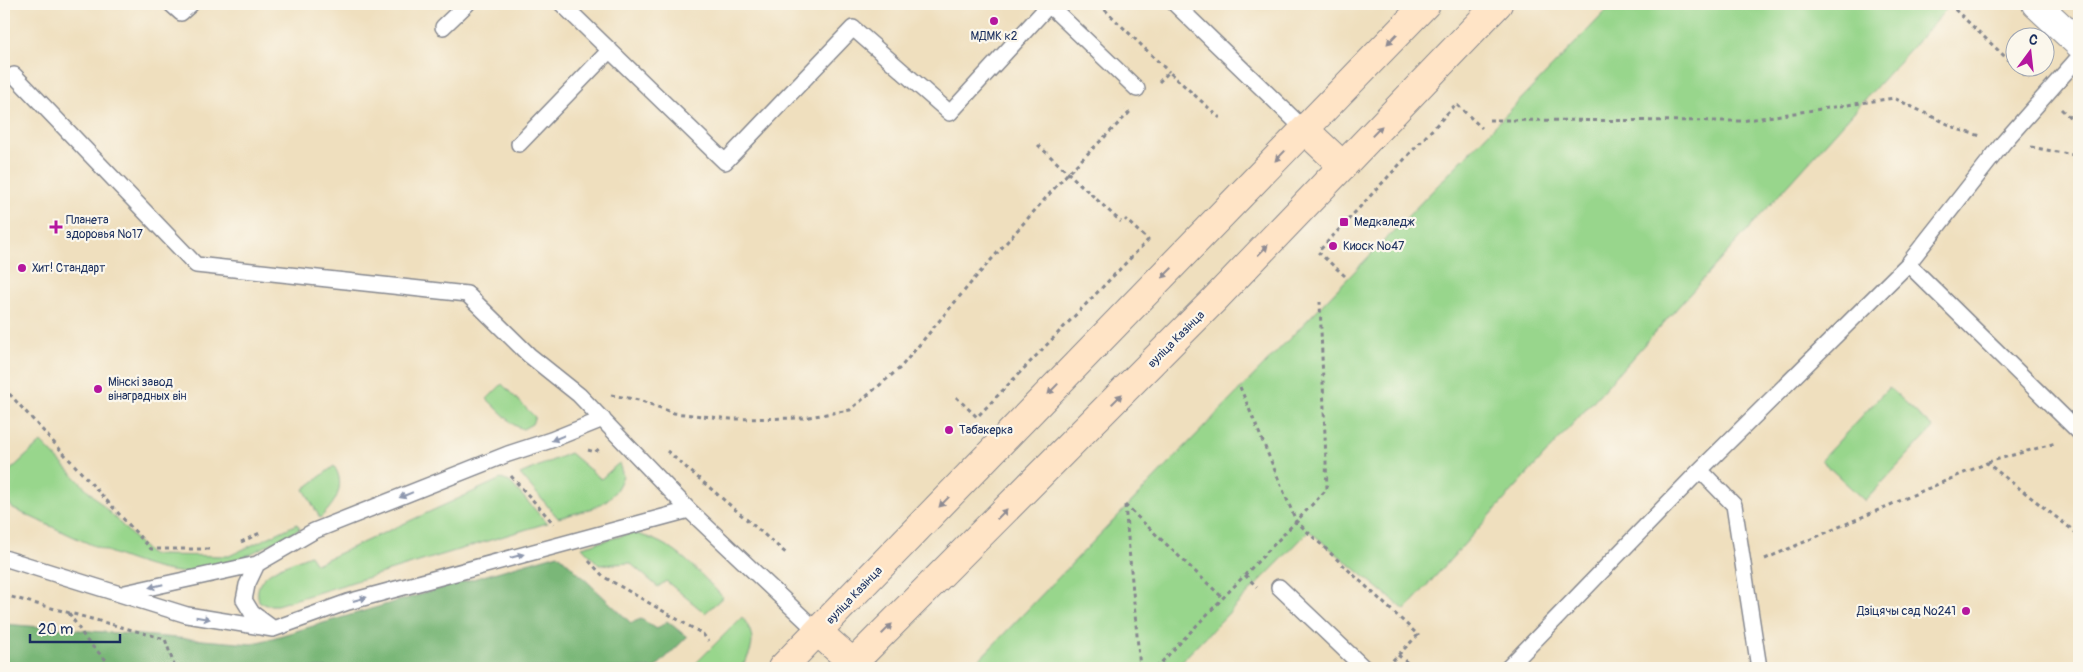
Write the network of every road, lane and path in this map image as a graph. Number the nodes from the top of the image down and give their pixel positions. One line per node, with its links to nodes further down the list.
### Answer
1 (171, 4): 2 (lane)
2 (191, 4)
3 (468, 4): 12 (lane)
4 (562, 4): 14 (lane)
5 (1050, 4): 14 (lane); 20 (lane)
6 (1099, 4): 17 (path)
7 (1175, 4): 25 (lane)
8 (1426, 4): 25 (main road, вуліца Казінца, one-way to 25)
9 (1498, 4): 30 (main road, вуліца Казінца, one-way to 9)
10 (1950, 4): 15 (path)
11 (2036, 4): 13 (street)
12 (443, 27)
13 (2079, 44)
14 (610, 50): 27 (lane)
15 (2006, 57)
16 (2079, 57): 26 (lane)
17 (1168, 72)
18 (14, 75): 36 (lane)
19 (1178, 81): 22 (path)
20 (1137, 89)
21 (1122, 107): 31 (path)
22 (1220, 118)
23 (1489, 120): 26 (path)
24 (1482, 128): 33 (path)
25 (1304, 130): 30 (main road); 58 (main road, вуліца Казінца, one-way to 58)
26 (2004, 142): 29 (path); 32 (lane)
27 (519, 144)
28 (1038, 145): 31 (path)
29 (2079, 156)
30 (1343, 166): 61 (main road, вуліца Казінца, one-way to 30)
31 (1068, 173): 36 (path); 37 (path)
32 (1908, 264): 39 (lane); 43 (lane)
33 (1345, 276)
34 (1320, 302): 45 (path)
35 (1240, 386): 45 (path)
36 (579, 395): 38 (lane)
37 (956, 397)
38 (603, 420): 44 (lane); 49 (lane, one-way to 49)
39 (2079, 432)
40 (2061, 442): 42 (path)
41 (663, 447): 47 (path)
42 (1987, 463): 46 (path); 50 (path)
43 (1700, 470): 50 (lane); 70 (lane)
44 (689, 510): 57 (lane, one-way to 44); 58 (lane)
45 (1296, 521): 55 (path); 60 (path)
46 (2079, 535)
47 (788, 555)
48 (4, 558): 53 (lane)
49 (257, 564): 53 (lane, one-way to 53); 57 (lane)
50 (1743, 567): 71 (lane)
51 (1279, 587): 67 (lane)
52 (625, 589): 59 (path)
53 (123, 593): 57 (lane, one-way to 57)
54 (4, 594): 56 (path)
55 (1223, 598): 65 (path); 66 (path)
56 (69, 612): 62 (path); 63 (path)
57 (273, 629)
58 (818, 632): 61 (main road); 64 (main road, вуліца Казінца)
59 (708, 641)
60 (1398, 655): 68 (path); 69 (path)
61 (850, 666)
62 (114, 668)
63 (175, 668)
64 (782, 668)
65 (1140, 668)
66 (1156, 668)
67 (1364, 668)
68 (1385, 668)
69 (1414, 668)
70 (1508, 668)
71 (1759, 668)

